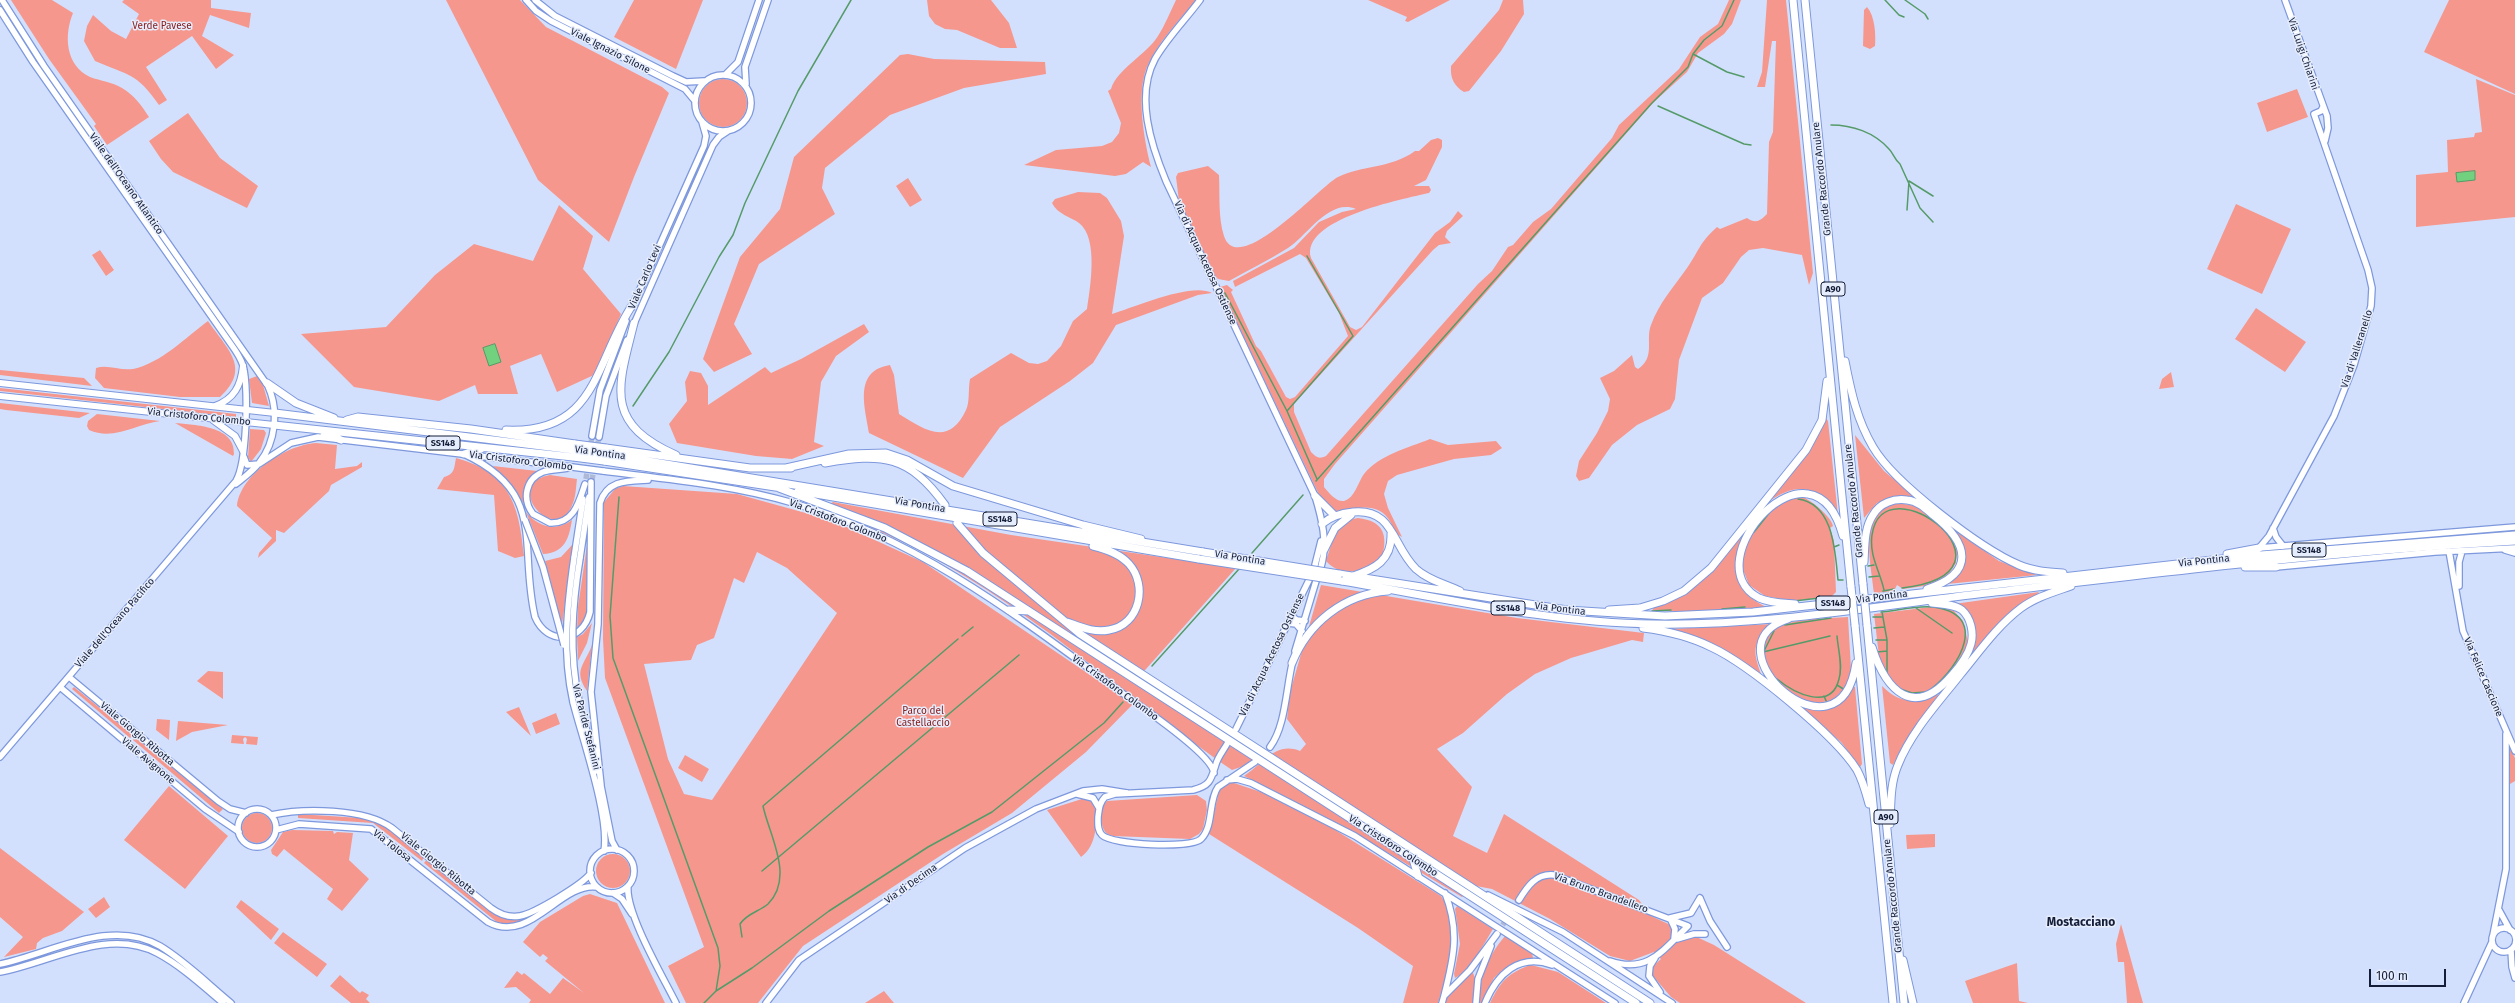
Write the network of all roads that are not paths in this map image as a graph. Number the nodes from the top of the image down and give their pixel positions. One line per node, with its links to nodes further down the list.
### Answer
1 (2, 0): 27 (street, Viale dell'Oceano Atlantico)
2 (526, 0): 14 (street, Viale Ignazio Silone)
3 (535, 0): 12 (street, Viale Ignazio Silone)
4 (759, 0): 11 (street)
5 (768, 0): 13 (street)
6 (1200, 0): 55 (street, Via di Acqua Acetosa Ostiense)
7 (1793, 0): 24 (highway, Grande Raccordo Anulare / A90)
8 (1804, 0): 23 (highway, Grande Raccordo Anulare / A90)
9 (2285, 0): 15 (street, Via Luigi Chiarini)
10 (0, 10): 25 (street, Viale dell'Oceano Atlantico)
11 (726, 74): 12 (street); 13 (street)
12 (704, 81): 14 (street)
13 (746, 85): 19 (street)
14 (695, 101): 17 (street)
15 (2323, 107): 16 (street, Via Luigi Chiarini); 18 (street, Via di Valleranello)
16 (2328, 120): 18 (street); 20 (street)
17 (702, 122): 19 (street); 21 (street, Viale Carlo Levi)
18 (2319, 123): 20 (street, Via di Valleranello)
19 (728, 131): 22 (street, Viale Carlo Levi)
20 (2324, 141): 63 (street, Via di Valleranello)
21 (633, 304): 37 (highway); 38 (street, Viale Carlo Levi)
22 (634, 323): 39 (street, Viale Carlo Levi); 47 (highway)
23 (1838, 330): 83 (highway); 87 (highway, Grande Raccordo Anulare / A90)
24 (1826, 333): 79 (highway, Grande Raccordo Anulare / A90); 97 (highway)
25 (244, 366): 29 (main road); 30 (street, Viale dell'Oceano Atlantico)
26 (0, 383): 29 (main road, Via Cristoforo Colombo)
27 (267, 383): 31 (street, Viale dell'Oceano Atlantico); 33 (highway)
28 (0, 396): 32 (main road, Via Cristoforo Colombo)
29 (214, 407): 30 (main road, Via Cristoforo Colombo)
30 (245, 410): 31 (main road, Via Cristoforo Colombo); 34 (street, Viale dell'Oceano Atlantico)
31 (275, 413): 33 (highway, Via Cristoforo Colombo / SS148); 35 (street, Viale dell'Oceano Atlantico)
32 (212, 419): 34 (main road, Via Cristoforo Colombo); 44 (main road)
33 (343, 421): 37 (highway, Via Cristoforo Colombo); 41 (highway, Via Cristoforo Colombo / SS148)
34 (244, 422): 35 (main road, Via Cristoforo Colombo); 44 (street, Viale dell'Oceano Atlantico)
35 (274, 426): 36 (highway, Via Cristoforo Colombo); 48 (street, Viale dell'Oceano Atlantico)
36 (313, 429): 40 (highway); 42 (highway, Via Cristoforo Colombo / SS148)
37 (472, 429): 43 (highway, Via Cristoforo Colombo)
38 (592, 436)
39 (599, 437)
40 (341, 440): 45 (street, Via Cristoforo Colombo); 48 (street, Via Cristoforo Colombo)
41 (517, 442): 43 (highway, Via Pontina / SS148)
42 (490, 448): 43 (highway, Via Cristoforo Colombo / SS148); 45 (highway)
43 (574, 450): 46 (highway, Via Cristoforo Colombo / SS148, bridge); 46 (highway, Via Cristoforo Colombo, bridge)
44 (243, 451): 48 (street); 54 (street, Viale dell'Oceano Atlantico)
45 (464, 454): 49 (street, Via Cristoforo Colombo); 59 (street)
46 (605, 454): 47 (highway, Via Cristoforo Colombo); 53 (highway, Via Cristoforo Colombo / SS148); 69 (highway, Via Pontina / SS148)
47 (686, 459): 50 (highway, Via Cristoforo Colombo)
48 (259, 464): 54 (street, Via Cristoforo Colombo)
49 (572, 467): 51 (street, Via Cristoforo Colombo, bridge); 52 (street)
50 (786, 468): 56 (highway, Via Cristoforo Colombo); 69 (highway)
51 (663, 479): 95 (street, Via Cristoforo Colombo); 121 (street)
52 (588, 481): 59 (street, bridge); 80 (street, Via Paride Stefanini)
53 (778, 488): 66 (highway, Via Pontina / SS148); 96 (highway, Via Cristoforo Colombo)
54 (230, 490): 109 (street, Viale dell'Oceano Pacifico)
55 (1315, 496): 58 (highway); 61 (street, Via di Acqua Acetosa Ostiense)
56 (945, 505)
57 (1357, 512): 58 (highway); 64 (highway); 74 (highway)
58 (1335, 516): 61 (highway)
59 (525, 520): 107 (street, bridge)
60 (957, 523): 100 (highway, Via Cristoforo Colombo)
61 (1323, 526): 74 (street, Via di Acqua Acetosa Ostiense); 74 (street, Via di Acqua Acetosa Ostiense)
62 (2515, 527): 70 (street)
63 (2273, 528): 70 (street); 71 (street, Via di Valleranello)
64 (1392, 531): 84 (highway); 91 (highway)
65 (2515, 535): 68 (highway, Via Pontina / SS148)
66 (1061, 536): 78 (highway, Via Pontina / SS148); 100 (highway)
67 (2515, 541): 68 (highway, Via Pontina / SS148)
68 (2441, 543): 81 (highway, Via Pontina / SS148)
69 (1162, 546): 78 (highway, Via Pontina / SS148)
70 (2283, 546): 71 (street)
71 (2258, 548): 81 (highway)
72 (2515, 548): 73 (street)
73 (2499, 549): 75 (street); 77 (street)
74 (1324, 550)
75 (2462, 551): 76 (street); 92 (street, Via Felice Cascione)
76 (2449, 552): 82 (street); 92 (street, Via Felice Cascione)
77 (2515, 553)
78 (1201, 555): 84 (highway, Via Pontina / SS148, bridge); 89 (highway, Via Pontina / SS148, bridge)
79 (1848, 556): 94 (highway); 106 (highway, Grande Raccordo Anulare / A90, bridge)
80 (577, 558): 107 (street, Via Paride Stefanini, bridge); 111 (street, Via Paride Stefanini, bridge)
81 (2177, 567): 82 (highway); 83 (highway, Via Pontina / SS148); 88 (highway, Via Pontina / SS148)
82 (2276, 567)
83 (2081, 574): 90 (highway, Via Pontina / SS148)
84 (1351, 576): 91 (highway, Via Pontina / SS148)
85 (1309, 580): 99 (street, Via di Acqua Acetosa Ostiense)
86 (1316, 581): 101 (street, Via di Acqua Acetosa Ostiense)
87 (1862, 581): 90 (highway); 104 (highway, Grande Raccordo Anulare / A90, bridge)
88 (2084, 582): 93 (highway, Via Pontina / SS148); 133 (highway)
89 (1402, 591): 102 (highway, Via Pontina / SS148); 108 (highway)
90 (1912, 594): 94 (highway, Via Pontina / SS148)
91 (1469, 595): 97 (highway, Via Pontina / SS148)
92 (2459, 600): 113 (street, Via Felice Cascione)
93 (1918, 602): 98 (highway, Via Pontina / SS148); 104 (highway)
94 (1809, 606): 97 (highway, Via Pontina / SS148)
95 (1009, 610): 96 (highway); 119 (street, Via Cristoforo Colombo)
96 (1029, 611): 132 (highway, Via Cristoforo Colombo)
97 (1584, 612)
98 (1813, 613): 102 (highway, Via Pontina / SS148); 106 (highway)
99 (1291, 616): 101 (street); 103 (street, Via di Acqua Acetosa Ostiense)
100 (1060, 620): 138 (highway, Via Cristoforo Colombo)
101 (1304, 621): 105 (street, Via di Acqua Acetosa Ostiense)
102 (1614, 622): 127 (highway)
103 (1288, 623): 105 (street); 112 (street, Via di Acqua Acetosa Ostiense)
104 (1867, 628): 133 (highway, Grande Raccordo Anulare / A90)
105 (1302, 631): 108 (street, Via di Acqua Acetosa Ostiense)
106 (1856, 639): 127 (highway, Grande Raccordo Anulare / A90)
107 (566, 654): 111 (street, Via Paride Stefanini, bridge)
108 (1292, 663): 115 (street, Via di Acqua Acetosa Ostiense)
109 (68, 677): 110 (street, Viale dell'Oceano Pacifico); 125 (street, Viale Giorgio Ribotta)
110 (60, 687): 117 (street, Viale dell'Oceano Pacifico); 129 (street, Viale Avignone)
111 (576, 701): 121 (street, Via Paride Stefanini); 131 (street, Via Paride Stefanini)
112 (1236, 729)
113 (2506, 731): 116 (street, Via Felice Cascione); 142 (street)
114 (1226, 744): 119 (street)
115 (1270, 747)
116 (2515, 751)
117 (0, 757)
118 (1255, 762): 120 (street)
119 (1214, 773): 122 (street, Via di Decima)
120 (1227, 780): 124 (street); 135 (street, Via Cristoforo Colombo)
121 (601, 785): 130 (street, Via Paride Stefanini)
122 (1127, 793): 123 (street, Via di Decima); 124 (street, Via di Decima)
123 (1077, 794): 124 (street); 168 (street, Via di Decima)
124 (1099, 808)
125 (246, 813): 126 (street); 129 (street)
126 (271, 815): 128 (street); 134 (street, Viale Giorgio Ribotta)
127 (1874, 820): 175 (highway, Grande Raccordo Anulare / A90)
128 (276, 830): 129 (street); 137 (street, Via Tolosa)
129 (239, 832)
130 (617, 850): 131 (street); 136 (street)
131 (604, 851): 134 (street)
132 (1412, 858): 135 (highway); 173 (highway, Via Cristoforo Colombo)
133 (1890, 859): 149 (highway, Grande Raccordo Anulare / A90)
134 (591, 873): 137 (street)
135 (1418, 876): 140 (street, Via Cristoforo Colombo)
136 (628, 886): 139 (street); 144 (street)
137 (597, 887): 139 (street)
138 (1474, 890): 156 (street, Via Cristoforo Colombo); 174 (highway, Via Cristoforo Colombo)
139 (612, 893): 144 (street)
140 (1445, 893): 158 (street, Via Cristoforo Colombo); 163 (street)
141 (1519, 900): 143 (street, Via Bruno Brandellero)
142 (2499, 910): 145 (street); 148 (street)
143 (1670, 918): 151 (street); 151 (street, Via Bruno Brandellero); 153 (street)
144 (636, 921): 164 (street)
145 (2510, 930): 148 (street); 154 (street)
146 (1497, 934): 150 (street)
147 (1705, 934): 151 (street)
148 (2493, 935): 152 (street)
149 (1898, 937): 176 (highway, Grande Raccordo Anulare / A90); 177 (highway)
150 (1493, 940): 159 (street); 161 (street)
151 (1673, 941): 155 (street)
152 (2492, 942): 154 (street); 178 (street)
153 (1727, 947)
154 (2511, 950): 162 (street)
155 (1656, 956): 156 (street); 165 (street)
156 (1610, 961): 165 (street, Via Cristoforo Colombo)
157 (0, 964): 167 (street)
158 (1560, 967): 171 (street); 172 (street, Via Cristoforo Colombo)
159 (1470, 970): 161 (street); 163 (street)
160 (0, 972): 166 (street)
161 (1478, 977): 170 (street)
162 (2515, 978)
163 (1444, 996): 169 (street)
164 (675, 1002)
165 (1671, 1002)
166 (222, 1003)
167 (232, 1003)
168 (766, 1003)
169 (1442, 1003)
170 (1476, 1003)
171 (1485, 1003)
172 (1616, 1003)
173 (1636, 1003)
174 (1650, 1003)
175 (1892, 1003)
176 (1904, 1003)
177 (1913, 1003)
178 (2464, 1003)

